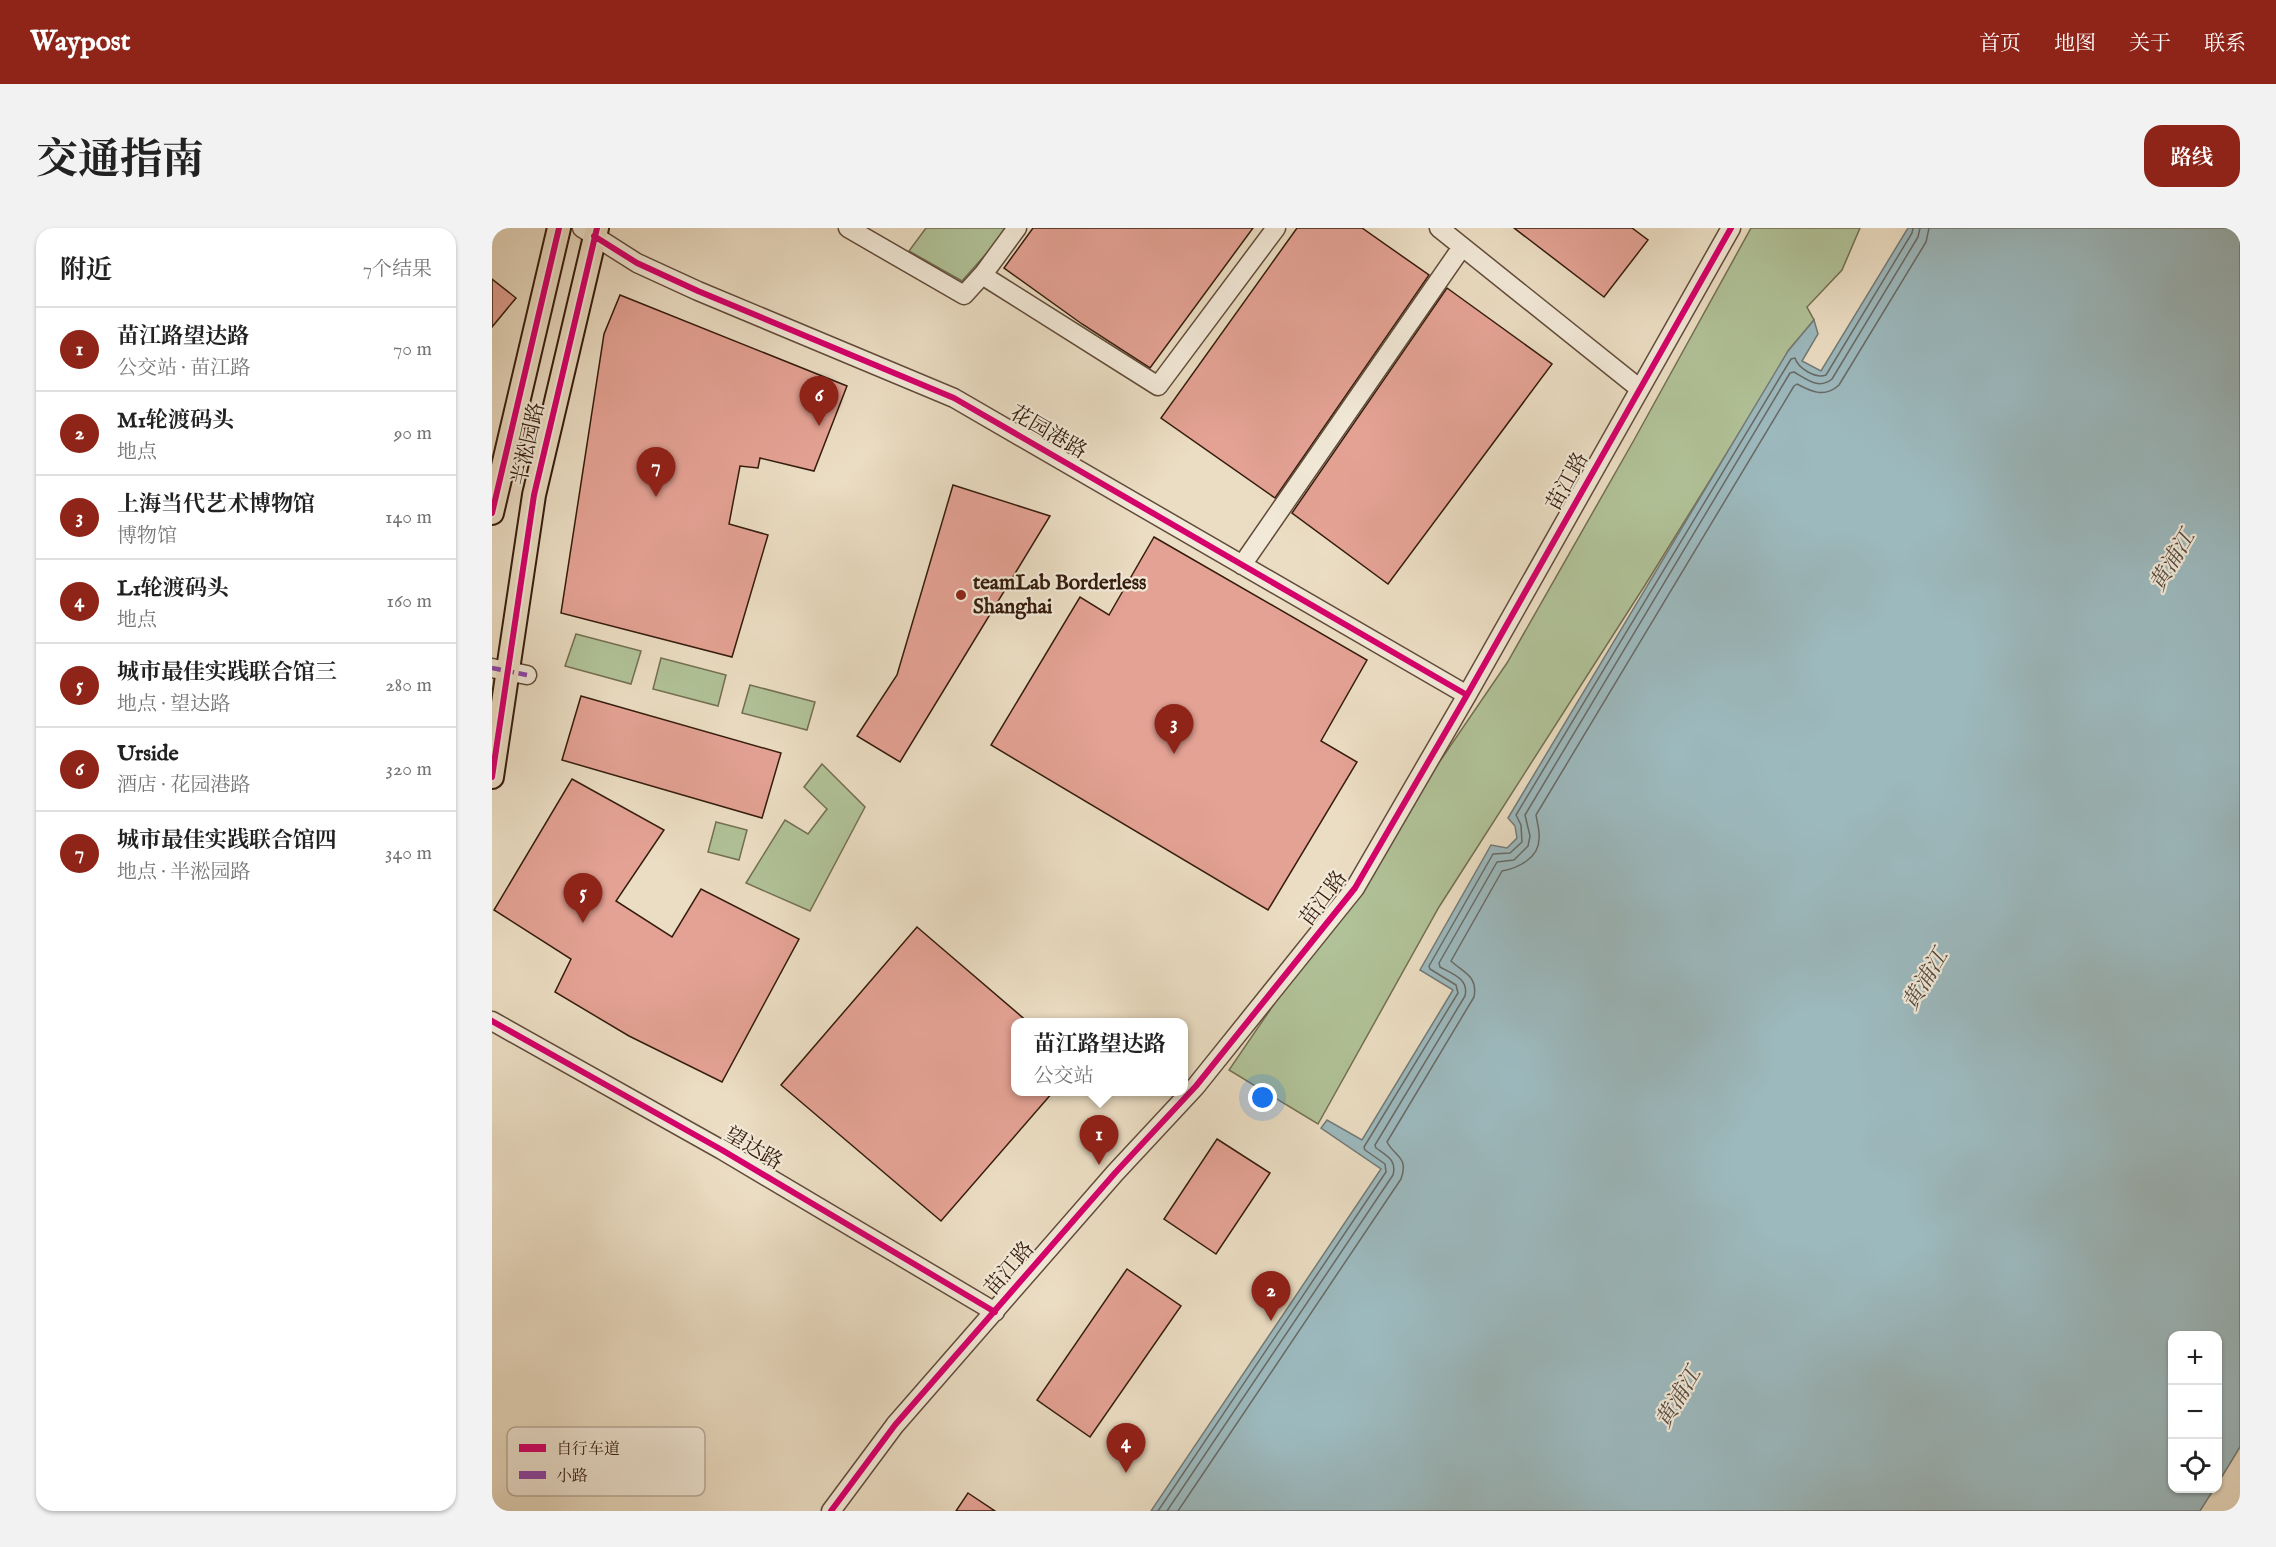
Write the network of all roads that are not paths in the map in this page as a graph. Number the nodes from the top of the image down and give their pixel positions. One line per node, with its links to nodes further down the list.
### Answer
1 (559, 228): 11 (main road, 半淞园路)
2 (848, 228): 9 (street)
3 (1017, 228): 9 (street)
4 (1276, 228): 9 (street)
5 (1439, 228): 8 (street)
6 (1731, 228): 10 (street, 苗江路)
7 (591, 231): 12 (street, 花园港路); 13 (main road, 半淞园路)
8 (1462, 247): 10 (street); 12 (street)
9 (984, 273)
10 (1640, 389): 14 (street, 苗江路)
11 (492, 513)
12 (1242, 565): 14 (street, 花园港路)
13 (509, 671): 15 (main road, 半淞园路)
14 (1467, 695): 17 (street, 苗江路)
15 (492, 777)
16 (492, 1020): 19 (street, 望达路)
17 (1188, 1095)
18 (1187, 1096): 19 (street, 苗江路)
19 (995, 1312): 20 (street, 苗江路)
20 (831, 1511)

